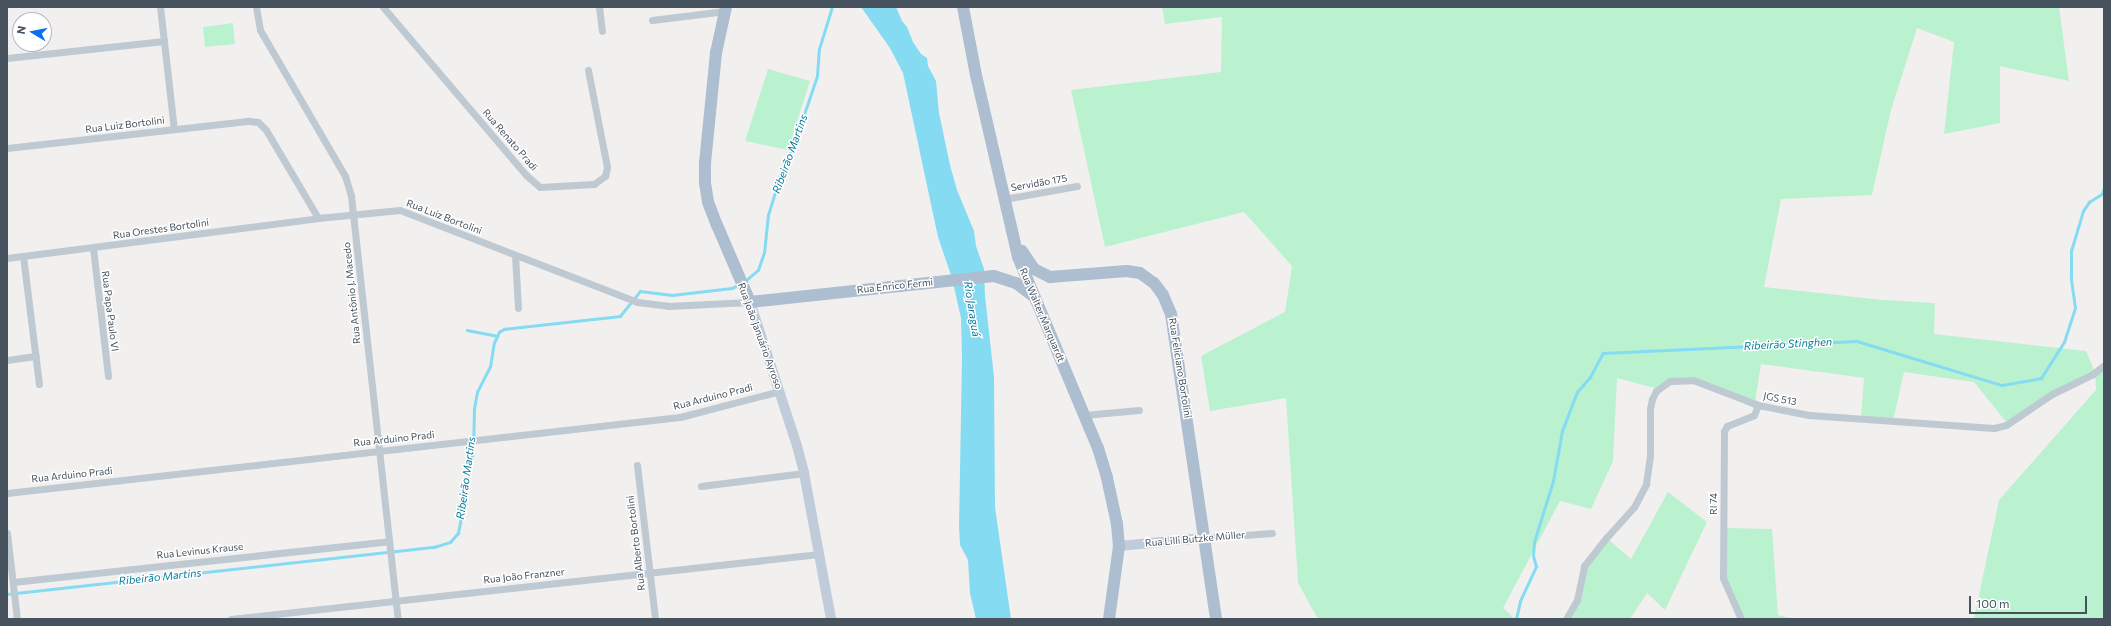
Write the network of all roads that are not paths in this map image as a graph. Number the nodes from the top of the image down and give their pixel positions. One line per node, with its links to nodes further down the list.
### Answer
1 (160, 7): 9 (street)
2 (256, 7): 16 (street, Rua Antônio J. Macedo)
3 (383, 7): 11 (street, Rua Renato Pradi)
4 (599, 7): 8 (street)
5 (963, 7): 15 (main road, Rua Walter Marquardt)
6 (726, 9): 7 (street); 25 (main road, Rua João Januário Ayroso)
7 (652, 20)
8 (602, 31)
9 (164, 41): 10 (street); 12 (street)
10 (7, 58)
11 (588, 70)
12 (174, 129): 13 (street, Rua Luiz Bortolini); 17 (street, Rua Luiz Bortolini)
13 (7, 148)
14 (1077, 186): 15 (street, Servidão 175)
15 (1004, 199): 18 (main road, Rua Walter Marquardt)
16 (354, 214): 17 (street, Rua Luiz Bortolini); 20 (street, Rua Luiz Bortolini); 36 (street, Rua Antônio J. Macedo)
17 (318, 218): 19 (street, Rua Orestes Bortolini)
18 (1014, 238): 23 (main road); 24 (main road, Rua Walter Marquardt)
19 (93, 248): 21 (street, Rua Orestes Bortolini); 30 (street, Rua Papa Paulo VI)
20 (515, 255): 25 (street, Rua Luiz Bortolini); 26 (street)
21 (23, 256): 22 (street, Rua Orestes Bortolini); 27 (street)
22 (7, 258)
23 (1050, 277): 24 (main road); 43 (main road, Rua Feliciano Bortolini)
24 (1034, 297): 25 (main road, Rua Enrico Fermi); 35 (main road, Rua Walter Marquardt)
25 (750, 302): 32 (main road, Rua João Januário Ayroso)
26 (518, 308)
27 (36, 356): 28 (street); 31 (street)
28 (7, 360)
29 (2104, 365): 33 (street, JGS 513)
30 (108, 376)
31 (39, 384)
32 (780, 391): 36 (street, Rua Arduino Pradi); 38 (main road, Rua João Januário Ayroso)
33 (1758, 405): 57 (street, JGS 513); 58 (street, RI 74)
34 (1139, 410): 35 (street)
35 (1084, 415): 45 (main road, Rua Walter Marquardt)
36 (379, 451): 40 (street, Rua Arduino Pradi); 44 (street, Rua Antônio J. Macedo)
37 (637, 465): 47 (street, Rua Alberto Bortolini)
38 (804, 473): 39 (street); 46 (main road, Rua João Januário Ayroso)
39 (701, 486)
40 (7, 493)
41 (7, 533): 48 (street)
42 (1272, 533): 43 (street, Rua Lilli Butzke Müller)
43 (1204, 538): 45 (main road, Rua Lilli Butzke Müller); 56 (main road, Rua Feliciano Bortolini)
44 (389, 544): 48 (street, Rua Levinus Krause); 49 (street, Rua Antônio J. Macedo)
45 (1119, 546): 55 (main road, Rua Walter Marquardt)
46 (819, 554): 47 (street, Rua João Franzner); 54 (main road, Rua João Januário Ayroso)
47 (650, 573): 49 (street, Rua João Franzner); 53 (street, Rua Alberto Bortolini)
48 (13, 585): 50 (street)
49 (396, 601): 51 (street, Rua João Franzner); 52 (street, Rua Antônio J. Macedo)
50 (17, 619)
51 (231, 619)
52 (398, 619)
53 (655, 619)
54 (831, 619)
55 (1109, 619)
56 (1216, 619)
57 (1566, 619)
58 (1741, 619)

